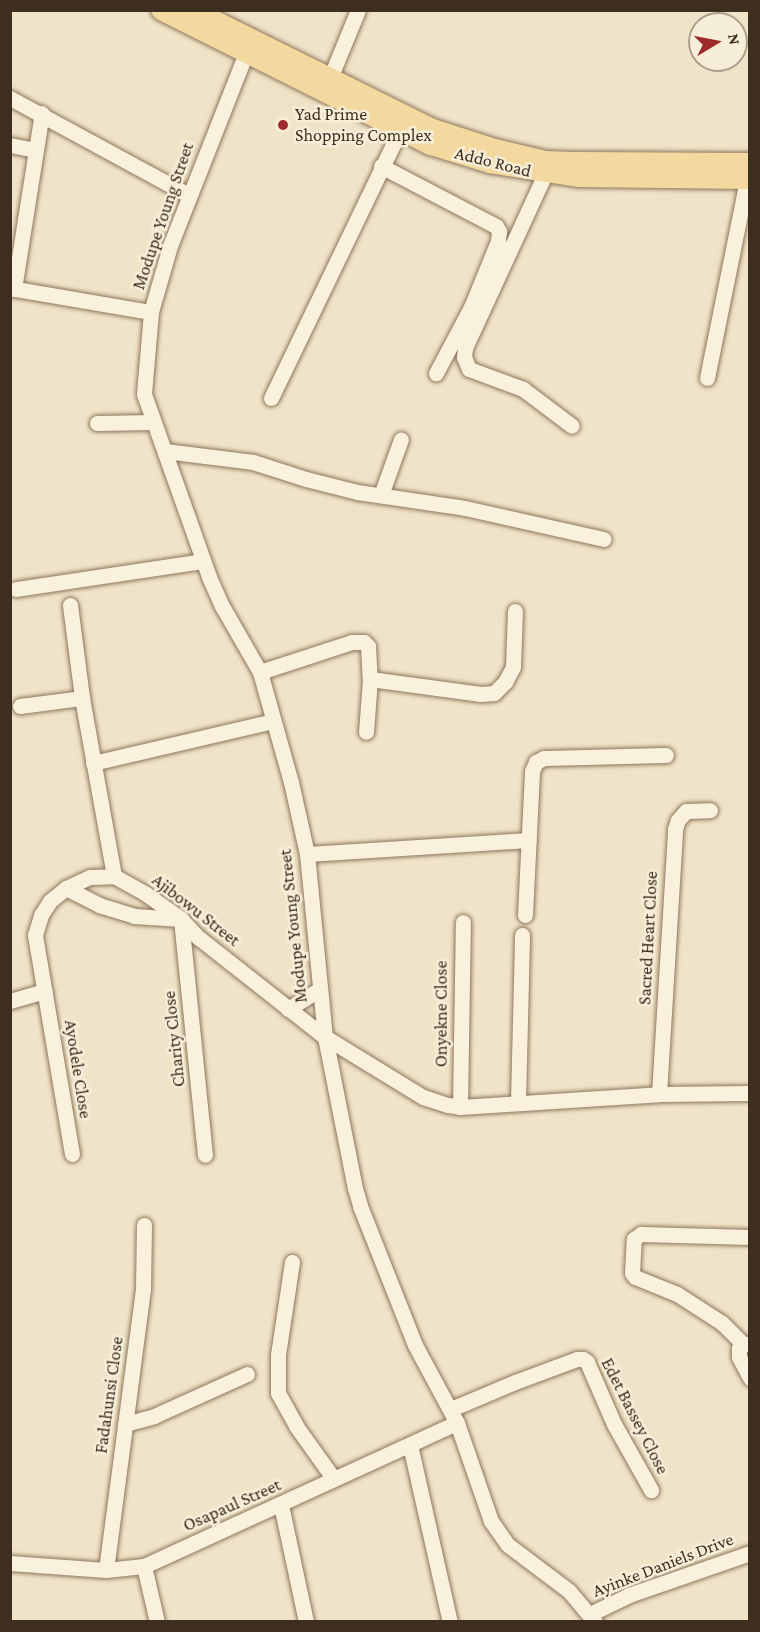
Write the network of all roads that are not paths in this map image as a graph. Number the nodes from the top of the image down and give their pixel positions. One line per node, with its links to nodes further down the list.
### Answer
1 (161, 10): 4 (main road, Addo Road)
2 (193, 10): 5 (main road, Addo Road)
3 (358, 10): 5 (street)
4 (246, 53): 5 (main road, Addo Road); 14 (street, Modupe Young Street)
5 (328, 85): 8 (main road, Addo Road); 13 (main road, Addo Road)
6 (10, 98): 7 (street)
7 (42, 113): 10 (street); 14 (street)
8 (400, 129): 11 (street); 12 (main road, Addo Road)
9 (10, 146): 10 (street)
10 (35, 150): 15 (street)
11 (381, 166): 17 (street); 19 (street)
12 (545, 174): 13 (main road, Addo Road); 22 (street)
13 (749, 174): 18 (street)
14 (189, 195): 16 (street, Modupe Young Street)
15 (12, 288): 16 (street)
16 (151, 312): 20 (street, Modupe Young Street)
17 (436, 373)
18 (707, 378)
19 (271, 398)
20 (152, 422): 21 (street); 24 (street, Modupe Young Street)
21 (97, 423)
22 (572, 426)
23 (401, 440): 25 (street)
24 (165, 451): 25 (street); 27 (street, Modupe Young Street)
25 (381, 495): 26 (street)
26 (604, 539)
27 (203, 561): 28 (street); 31 (street, Modupe Young Street)
28 (16, 589)
29 (70, 605): 33 (street)
30 (515, 611): 32 (street)
31 (260, 672): 32 (street); 35 (street, Modupe Young Street)
32 (370, 679): 36 (street)
33 (82, 698): 34 (street); 38 (street)
34 (20, 706)
35 (273, 721): 38 (street); 41 (street, Modupe Young Street)
36 (366, 732)
37 (666, 755): 40 (street)
38 (93, 763): 42 (street)
39 (710, 810): 53 (street, Sacred Heart Close)
40 (530, 840): 41 (street); 44 (street)
41 (307, 854): 48 (street, Modupe Young Street)
42 (114, 876): 43 (street); 45 (street, Ajibowu Street)
43 (66, 888): 45 (street); 49 (street)
44 (525, 915)
45 (181, 919): 51 (street, Ajibowu Street); 58 (street, Charity Close)
46 (463, 922): 56 (street, Onyekne Close)
47 (522, 935): 55 (street)
48 (320, 989): 51 (street); 52 (street, Modupe Young Street)
49 (45, 991): 50 (street); 57 (street, Ayodele Close)
50 (10, 1001)
51 (288, 1009): 52 (street, Ajibowu Street)
52 (325, 1037): 56 (street, Ajibowu Street); 65 (street, Modupe Young Street)
53 (659, 1094): 54 (street); 55 (street)
54 (750, 1094)
55 (518, 1102): 56 (street)
56 (460, 1107)
57 (72, 1154)
58 (206, 1155)
59 (144, 1225): 66 (street, Fadahunsi Close)
60 (750, 1237): 62 (street)
61 (292, 1262): 68 (street)
62 (746, 1344): 64 (street)
63 (247, 1374): 66 (street)
64 (750, 1378)
65 (454, 1416): 67 (street, Osapaul Street); 69 (street, Edet Bassey Close); 75 (street, Modupe Young Street)
66 (125, 1424): 74 (street, Fadahunsi Close)
67 (410, 1445): 68 (street, Osapaul Street); 78 (street)
68 (334, 1479): 70 (street, Osapaul Street)
69 (651, 1490)
70 (281, 1505): 73 (street, Osapaul Street); 77 (street)
71 (750, 1553): 75 (street, Ayinke Daniels Drive)
72 (10, 1563): 74 (street, Osapaul Street)
73 (144, 1566): 74 (street, Osapaul Street); 76 (street)
74 (106, 1570)
75 (593, 1618)
76 (157, 1622)
77 (306, 1622)
78 (450, 1622)

